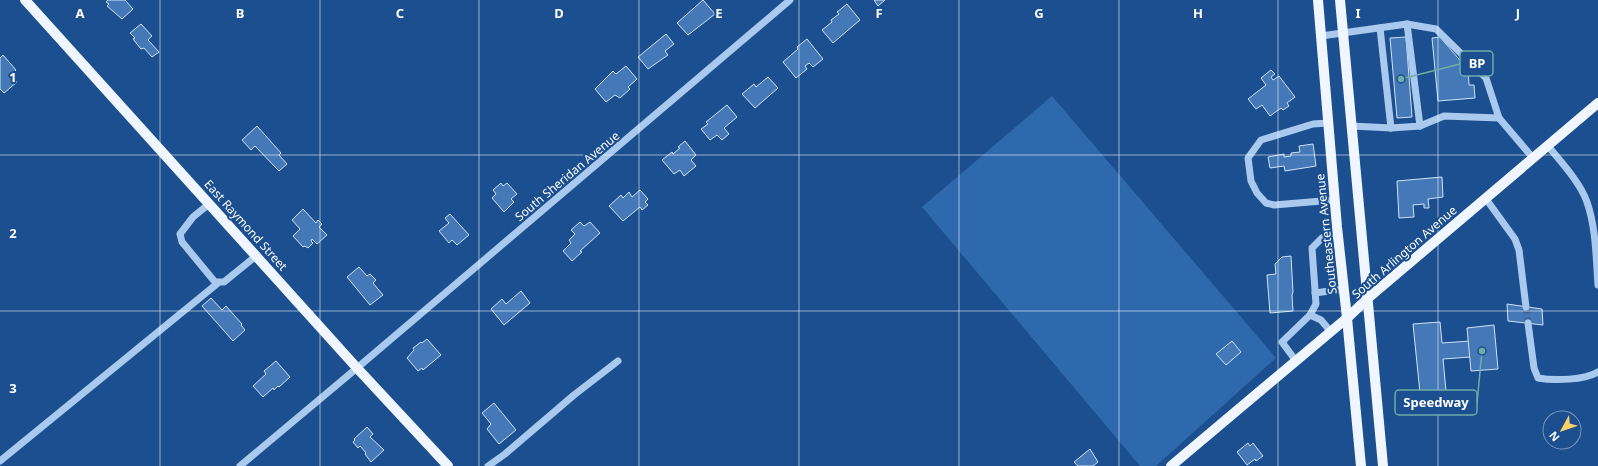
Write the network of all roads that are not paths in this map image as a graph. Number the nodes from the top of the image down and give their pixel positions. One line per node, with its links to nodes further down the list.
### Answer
1 (25, 0): 19 (main road, East Raymond Street)
2 (790, 0): 34 (street, South Sheridan Avenue)
3 (1318, 0): 8 (main road, Southeastern Avenue)
4 (1340, 0): 7 (main road)
5 (1408, 24): 6 (street); 10 (street); 13 (street)
6 (1380, 28): 7 (street); 14 (street)
7 (1343, 32): 8 (street); 12 (main road)
8 (1321, 36): 11 (main road, Southeastern Avenue)
9 (1598, 103): 15 (main road, South Arlington Avenue)
10 (1499, 118): 13 (street); 16 (street)
11 (1328, 123): 18 (main road, Southeastern Avenue); 18 (street)
12 (1352, 126): 14 (street); 26 (main road)
13 (1420, 126): 14 (street)
14 (1391, 128)
15 (1548, 146): 16 (main road, South Arlington Avenue); 23 (street)
16 (1533, 158): 17 (main road, South Arlington Avenue)
17 (1486, 199): 26 (main road, South Arlington Avenue); 27 (street)
18 (1334, 200): 20 (main road, Southeastern Avenue)
19 (210, 204): 21 (main road, East Raymond Street); 22 (street)
20 (1337, 234): 24 (main road, Southeastern Avenue); 25 (street)
21 (256, 256): 22 (street); 34 (main road, East Raymond Street)
22 (218, 283): 36 (street)
23 (1598, 285)
24 (1344, 289): 25 (street); 29 (main road, Southeastern Avenue)
25 (1315, 293): 28 (street)
26 (1367, 299): 29 (main road, South Arlington Avenue); 42 (main road)
27 (1526, 307)
28 (1310, 315): 31 (street); 33 (street)
29 (1347, 318): 31 (main road, South Arlington Avenue); 41 (main road, Southeastern Avenue)
30 (1528, 323): 35 (street)
31 (1331, 332): 33 (main road, South Arlington Avenue)
32 (618, 361): 39 (street)
33 (1296, 361): 40 (main road, South Arlington Avenue)
34 (357, 368): 37 (street, South Sheridan Avenue); 38 (main road, East Raymond Street)
35 (1598, 372)
36 (0, 462)
37 (240, 466)
38 (448, 466)
39 (488, 466)
40 (1171, 466)
41 (1361, 466)
42 (1382, 466)

